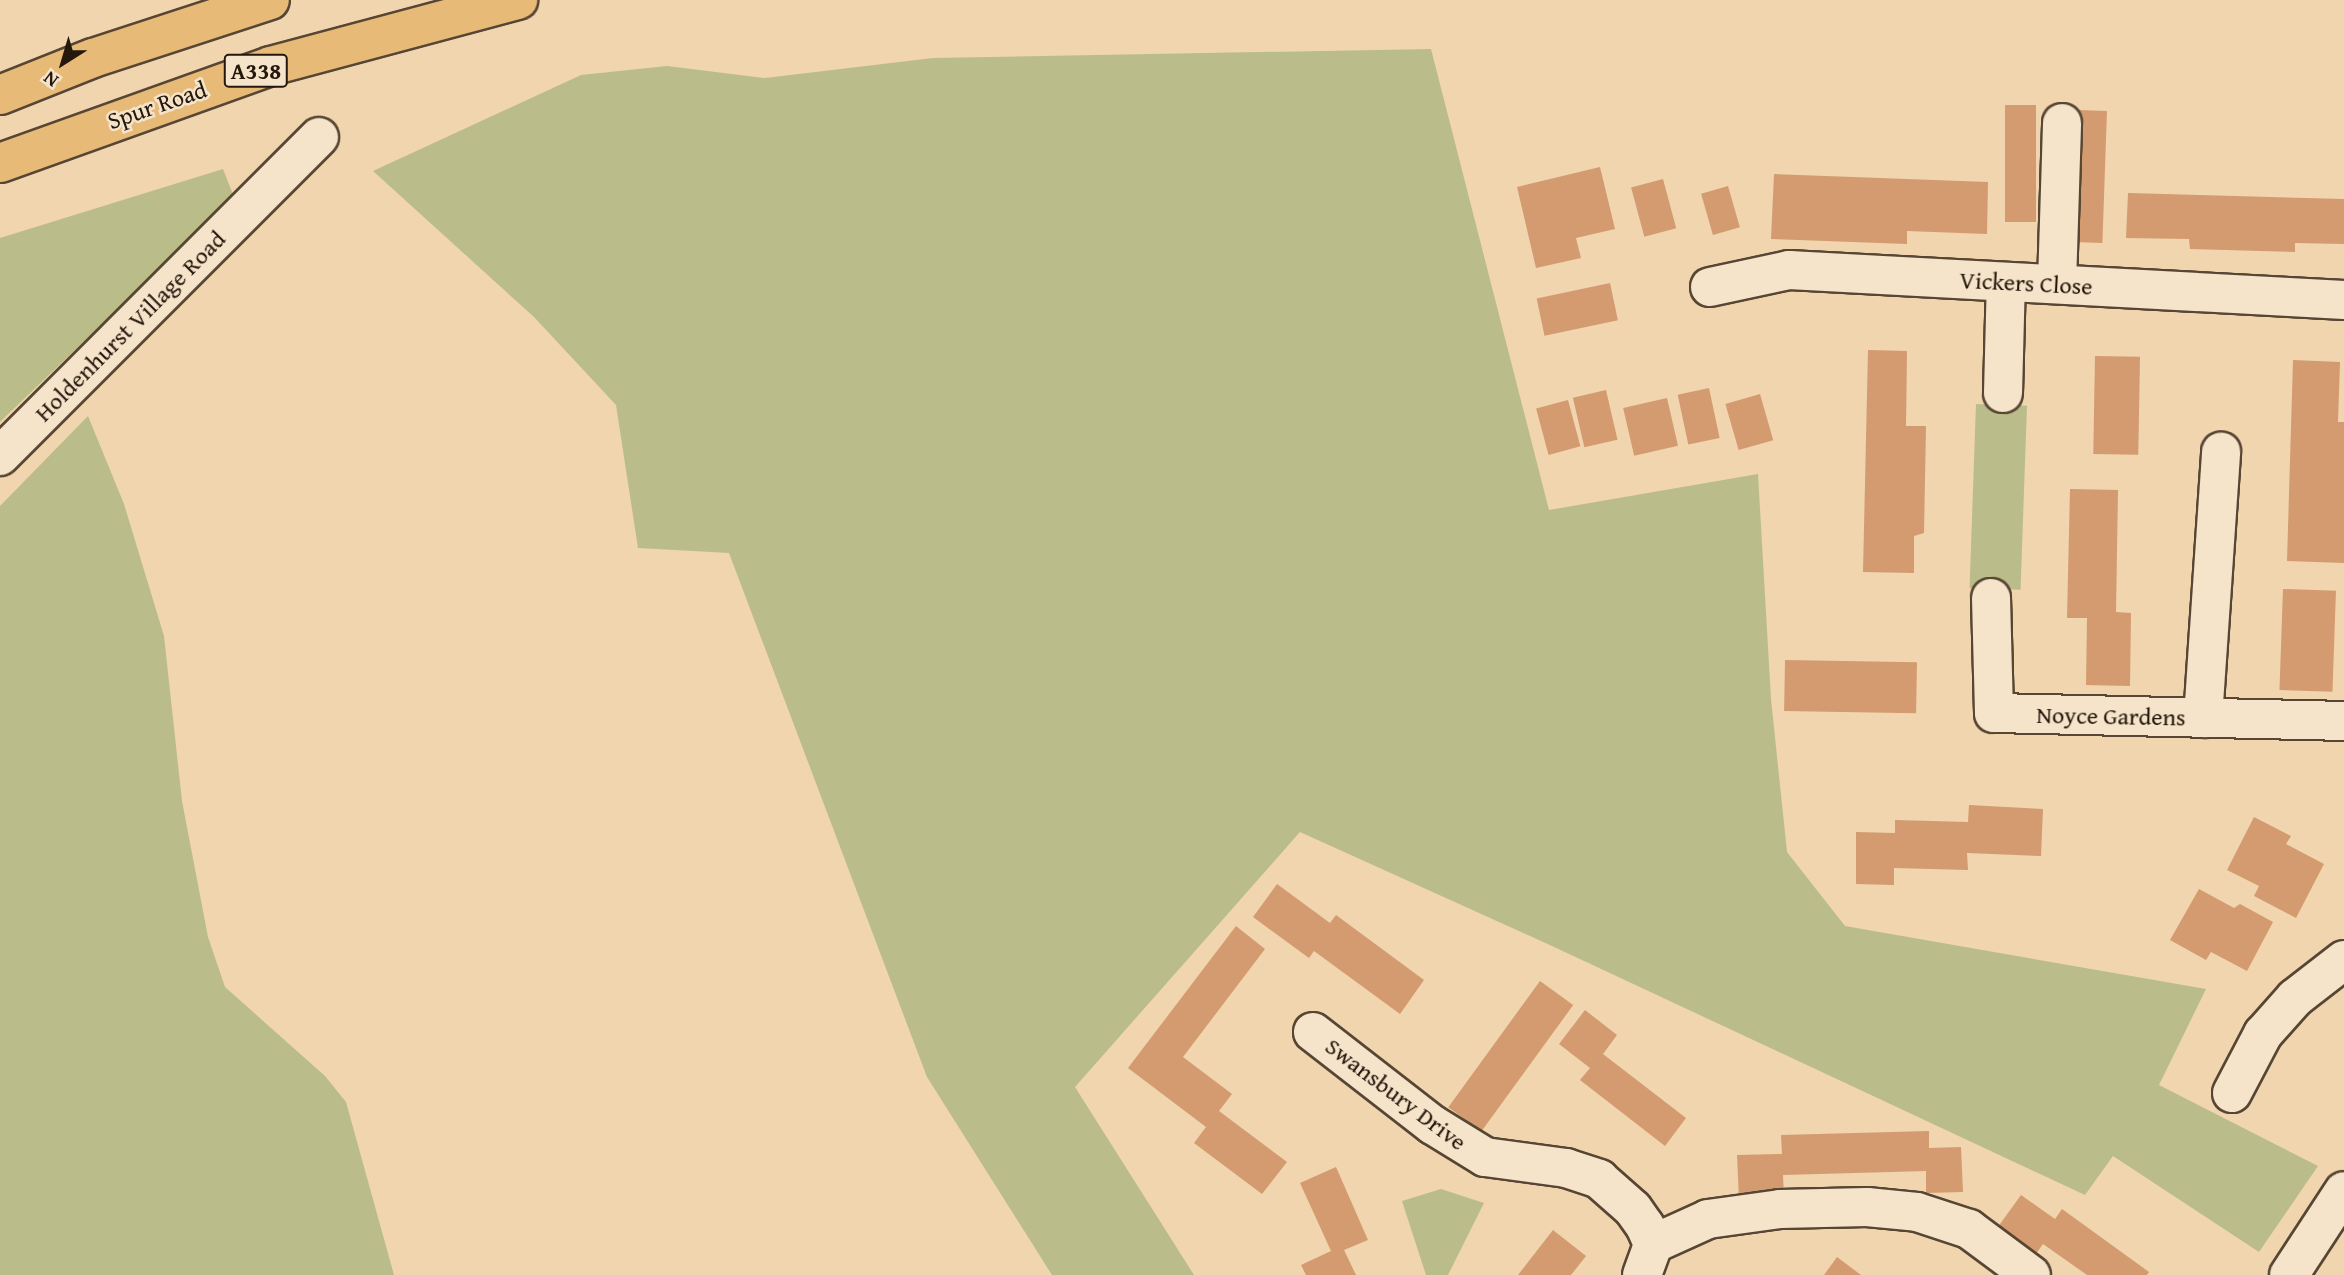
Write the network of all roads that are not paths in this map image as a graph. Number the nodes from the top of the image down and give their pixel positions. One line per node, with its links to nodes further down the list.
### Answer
1 (270, 0): 3 (highway, A338)
2 (518, 0): 8 (highway, Spur Road / A338)
3 (93, 58): 4 (highway); 5 (highway, A338)
4 (0, 77)
5 (0, 95)
6 (2062, 122): 10 (street)
7 (319, 137): 15 (street, Holdenhurst Village Road)
8 (0, 163)
9 (2006, 282): 10 (street, Vickers Close); 11 (street, Vickers Close); 13 (street)
10 (2057, 284): 12 (street, Vickers Close)
11 (1710, 287)
12 (2344, 300)
13 (2003, 393)
14 (2221, 452): 17 (street)
15 (0, 456)
16 (1991, 598): 17 (street, Noyce Gardens)
17 (2203, 718): 18 (street, Noyce Gardens)
18 (2344, 721)
19 (2344, 960): 21 (street)
20 (1313, 1032): 23 (street, Swansbury Drive)
21 (2232, 1093)
22 (2344, 1191): 25 (street)
23 (1648, 1260): 24 (street, Swansbury Drive)
24 (2031, 1275)
25 (2289, 1275)

